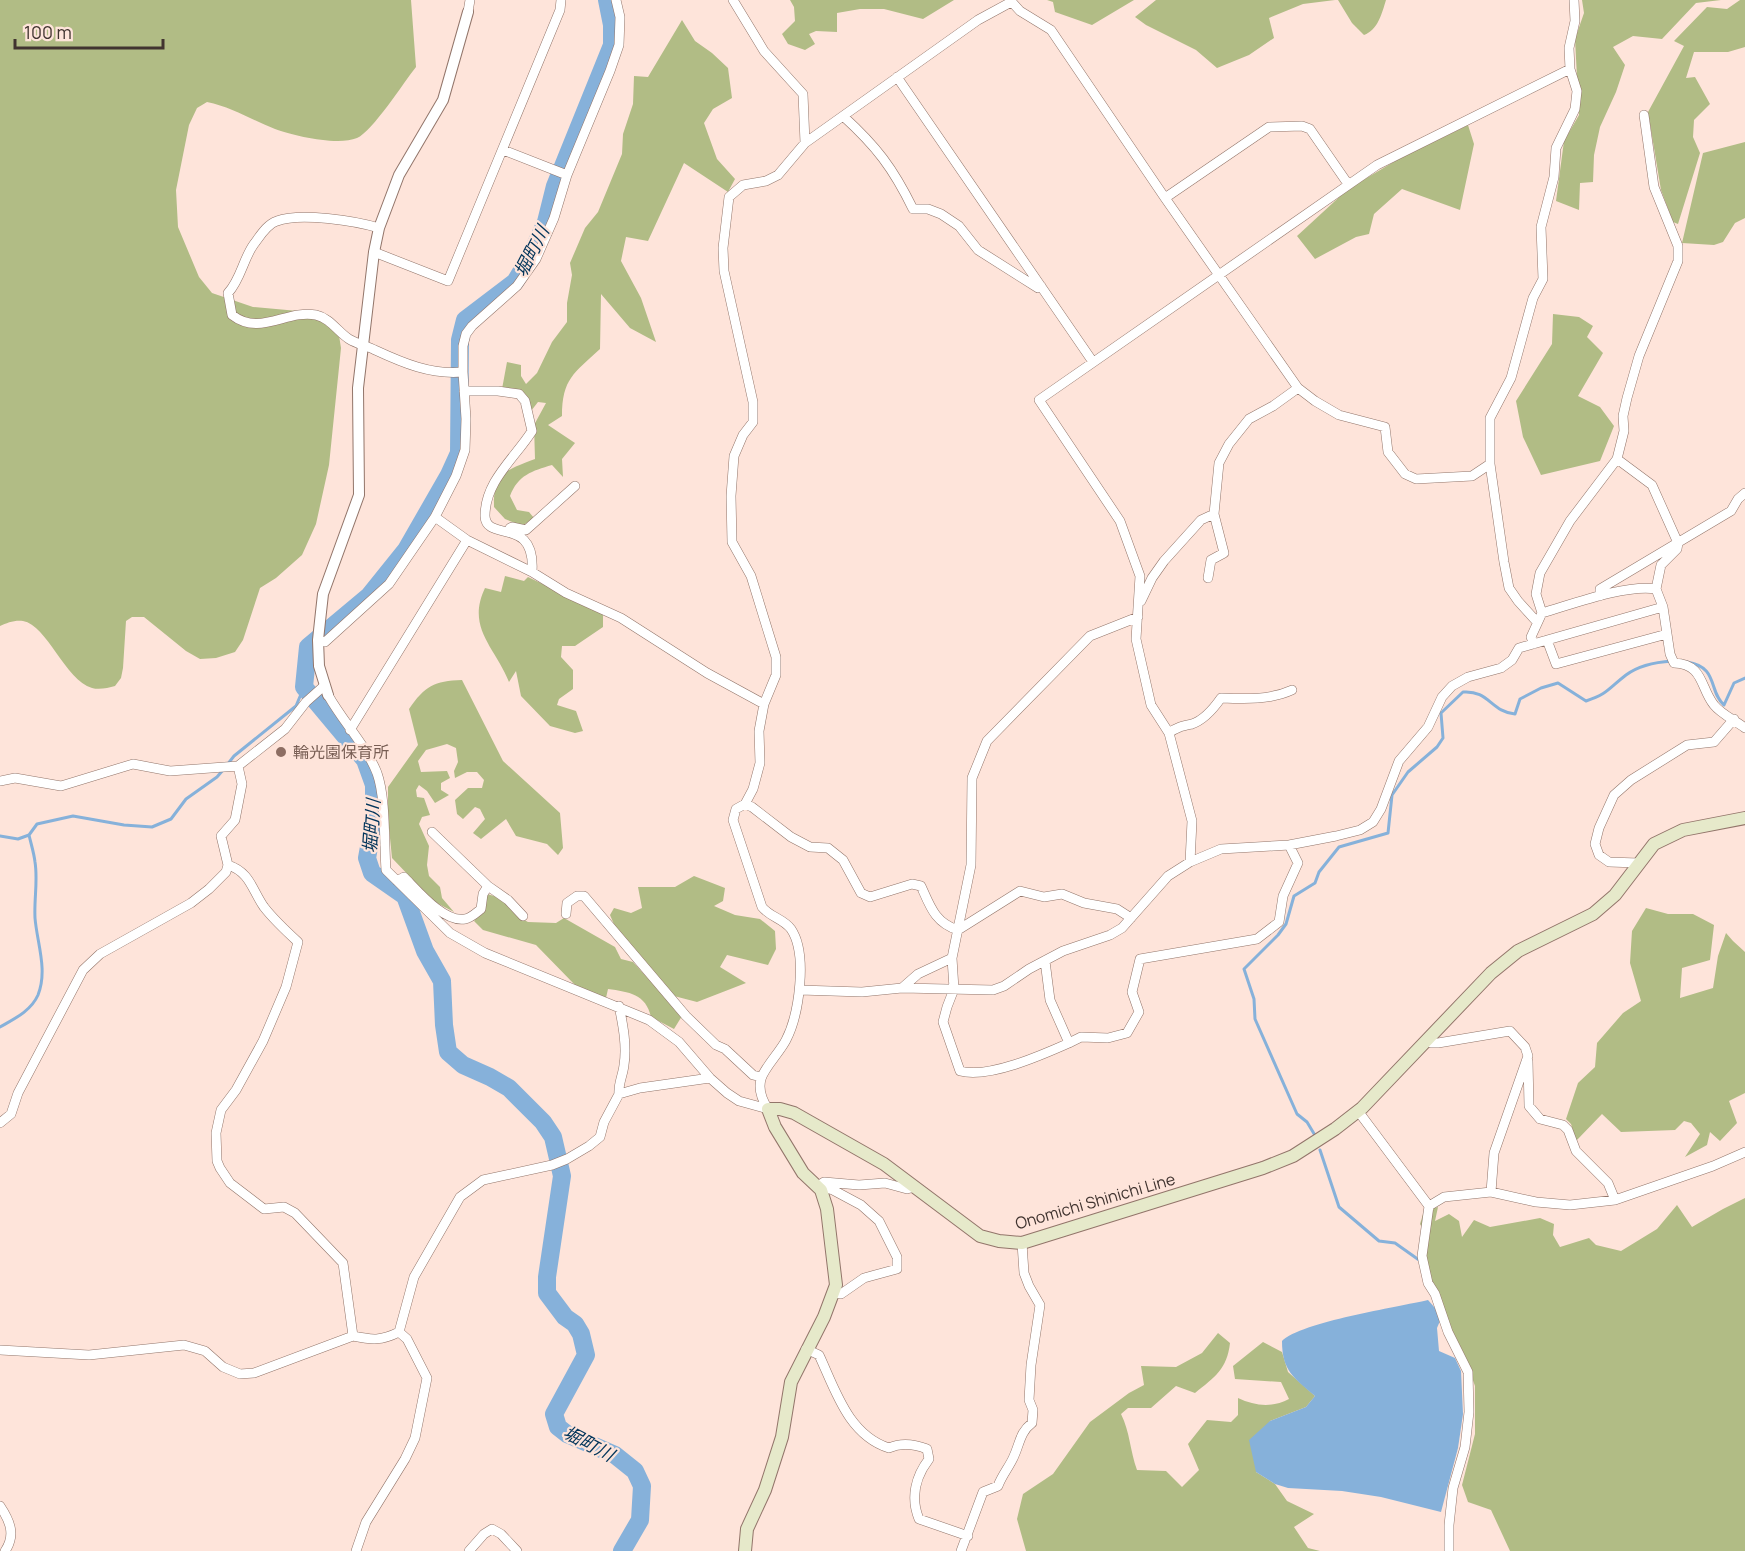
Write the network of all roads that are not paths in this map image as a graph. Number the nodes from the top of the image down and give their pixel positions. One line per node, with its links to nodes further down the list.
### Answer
1 (470, 0): 7 (street)
2 (561, 0): 13 (street)
3 (615, 0): 14 (street)
4 (733, 0): 12 (street)
5 (1574, 0): 8 (street)
6 (1010, 1): 9 (street); 16 (street)
7 (468, 12): 17 (street)
8 (1570, 69): 15 (street); 27 (street)
9 (897, 77): 11 (street); 20 (street)
10 (1644, 115): 26 (street)
11 (843, 116): 12 (street); 20 (street)
12 (805, 143): 50 (street)
13 (503, 150): 14 (street); 18 (street)
14 (567, 175): 23 (street)
15 (1348, 184): 16 (street); 19 (street)
16 (1165, 198): 19 (street)
17 (379, 228): 18 (street); 21 (street)
18 (374, 252): 21 (street)
19 (1219, 274): 22 (street); 24 (street)
20 (1041, 286): 22 (street)
21 (363, 345): 23 (street); 45 (street)
22 (1093, 362): 39 (street)
23 (463, 372): 25 (street)
24 (1298, 388): 27 (street); 30 (street)
25 (464, 391): 31 (street); 32 (street)
26 (1617, 459): 34 (street); 41 (street)
27 (1490, 464): 43 (street)
28 (575, 486): 32 (street)
29 (1745, 493): 34 (street)
30 (1214, 514): 36 (street); 39 (street)
31 (435, 517): 33 (street); 45 (street)
32 (506, 532): 35 (street)
33 (467, 540): 35 (street); 53 (street)
34 (1678, 543): 37 (street); 38 (street)
35 (532, 572): 50 (street)
36 (1208, 578)
37 (1656, 589): 38 (street); 40 (street)
38 (1600, 596): 41 (street)
39 (1139, 605): 42 (street)
40 (1663, 607): 44 (street); 46 (street)
41 (1542, 613): 43 (street)
42 (1138, 617): 54 (street); 69 (street)
43 (1537, 622): 47 (street)
44 (1667, 634): 46 (street); 51 (street)
45 (318, 640): 48 (street)
46 (1547, 640): 47 (street)
47 (1534, 644): 60 (street)
48 (327, 690): 53 (street); 55 (street)
49 (1293, 690): 54 (street)
50 (764, 704): 57 (street)
51 (1734, 719): 52 (street); 62 (street)
52 (1745, 728)
53 (350, 730): 64 (street)
54 (1169, 733): 61 (street)
55 (238, 766): 56 (street); 63 (street)
56 (0, 781)
57 (745, 804): 69 (street); 74 (street)
58 (1745, 818): 62 (main road, Onomichi Shinichi Line)
59 (432, 832): 65 (street)
60 (1289, 845): 61 (street); 77 (street)
61 (1190, 862): 68 (street)
62 (1638, 863): 76 (main road, Onomichi Shinichi Line)
63 (228, 865): 84 (street); 94 (street)
64 (397, 881): 65 (street); 75 (street)
65 (488, 886): 67 (street)
66 (566, 914): 79 (street)
67 (523, 916)
68 (1131, 918): 69 (street); 71 (street)
69 (958, 930): 70 (street)
70 (952, 958): 72 (street); 73 (street)
71 (1045, 961): 73 (street); 77 (street)
72 (902, 988): 73 (street); 74 (street)
73 (954, 989): 77 (street)
74 (800, 990): 79 (street)
75 (619, 1006): 80 (street); 81 (street)
76 (1427, 1040): 78 (street); 83 (main road, Onomichi Shinichi Line)
77 (1069, 1043)
78 (1528, 1056): 88 (street); 89 (street)
79 (761, 1077): 82 (street)
80 (710, 1078): 81 (street); 82 (street)
81 (619, 1094): 93 (street)
82 (768, 1109): 86 (main road); 87 (main road, Onomichi Shinichi Line)
83 (1358, 1111): 90 (street); 91 (main road, Onomichi Shinichi Line)
84 (0, 1123)
85 (1745, 1152): 89 (street)
86 (818, 1186): 87 (street); 92 (main road); 92 (street)
87 (915, 1187): 91 (main road, Onomichi Shinichi Line)
88 (1491, 1192): 89 (street); 90 (street)
89 (1615, 1200)
90 (1429, 1206): 105 (street)
91 (1022, 1243): 98 (street)
92 (833, 1293): 96 (main road)
93 (399, 1332): 94 (street); 100 (street)
94 (353, 1336): 95 (street)
95 (1, 1347)
96 (806, 1349): 98 (street); 103 (main road)
97 (0, 1506): 99 (street)
98 (968, 1536): 104 (street)
99 (5, 1551)
100 (356, 1551)
101 (469, 1551): 102 (street)
102 (517, 1551)
103 (745, 1551)
104 (961, 1551)
105 (1449, 1551)

